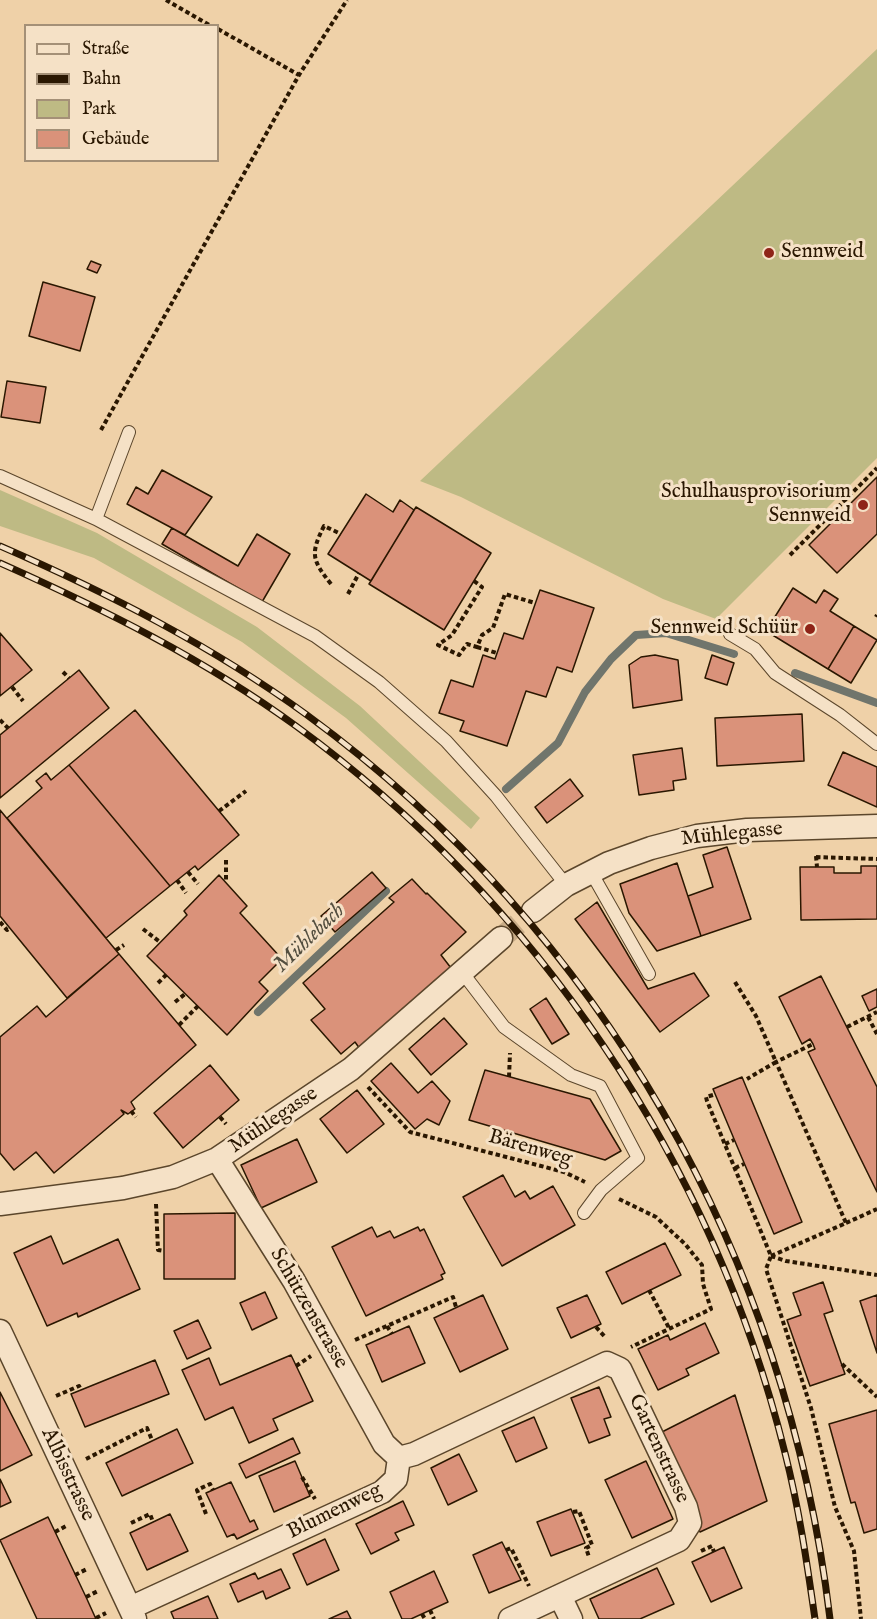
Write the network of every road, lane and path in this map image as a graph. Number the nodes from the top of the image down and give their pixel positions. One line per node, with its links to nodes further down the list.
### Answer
1 (166, 0): 3 (path)
2 (347, 0): 5 (path)
3 (208, 24)
4 (219, 30): 5 (path)
5 (299, 75): 6 (path)
6 (101, 430)
7 (129, 432): 10 (lane)
8 (877, 468): 12 (path)
9 (0, 476): 10 (lane)
10 (96, 519): 39 (lane)
11 (340, 534): 15 (path)
12 (790, 555)
13 (359, 573): 16 (path)
14 (474, 580): 19 (path)
15 (331, 584)
16 (348, 594)
17 (535, 603): 19 (path)
18 (730, 634): 27 (lane)
19 (477, 647): 20 (path)
20 (498, 652)
21 (63, 672): 22 (path)
22 (69, 678)
23 (12, 687): 24 (path)
24 (22, 701)
25 (0, 720): 26 (path)
26 (8, 728)
27 (877, 744)
28 (246, 791): 29 (path)
29 (219, 812)
30 (877, 826): 35 (street, Mühlegasse)
31 (877, 859): 33 (path)
32 (226, 860): 37 (path)
33 (816, 862)
34 (188, 872): 38 (path)
35 (591, 872): 39 (street, Mühlegasse); 50 (lane)
36 (177, 880): 40 (path)
37 (226, 882)
38 (198, 884)
39 (566, 885): 41 (street, Mühlegasse)
40 (186, 893)
41 (533, 911)
42 (0, 922): 43 (path)
43 (10, 928)
44 (143, 929): 46 (path)
45 (501, 938): 49 (street, Mühlegasse)
46 (160, 942)
47 (124, 945): 48 (path)
48 (116, 950)
49 (462, 972): 64 (street, Mühlegasse); 76 (lane)
50 (649, 974)
51 (166, 975): 53 (path)
52 (735, 982): 63 (path)
53 (158, 983)
54 (185, 994): 55 (path)
55 (176, 1002)
56 (198, 1006): 59 (path)
57 (877, 1012): 58 (path)
58 (868, 1017): 60 (path); 61 (path)
59 (180, 1025)
60 (847, 1027)
61 (877, 1034)
62 (813, 1044): 63 (path)
63 (776, 1062): 65 (path); 81 (path)
64 (351, 1069): 73 (street, Mühlegasse); 76 (path, Bärenweg)
65 (747, 1080)
66 (713, 1095): 72 (path)
67 (131, 1111): 68 (path)
68 (136, 1117)
69 (220, 1117): 70 (path)
70 (225, 1123)
71 (734, 1140): 72 (path)
72 (725, 1144): 75 (path)
73 (217, 1159): 77 (street, Mühlegasse); 91 (street, Schützenstrasse)
74 (744, 1164): 75 (path)
75 (735, 1168): 83 (path)
76 (601, 1190): 80 (lane); 88 (path, Bärenweg)
77 (0, 1204)
78 (156, 1204): 82 (path)
79 (877, 1209): 81 (path)
80 (584, 1213)
81 (846, 1223): 83 (path)
82 (164, 1251)
83 (771, 1256): 84 (path); 120 (path)
84 (877, 1275)
85 (649, 1290): 88 (path)
86 (456, 1307): 87 (path)
87 (387, 1326): 90 (path); 91 (path)
88 (669, 1328): 93 (path)
89 (0, 1331): 112 (street, Albisstrasse)
90 (392, 1334)
91 (332, 1350): 99 (street, Schützenstrasse)
92 (842, 1364): 95 (path)
93 (614, 1366): 99 (street, Blumenweg); 109 (street, Gartenstrasse)
94 (81, 1390): 96 (path)
95 (877, 1397)
96 (58, 1404)
97 (152, 1440): 98 (path)
98 (99, 1452)
99 (399, 1458): 112 (street, Blumenweg)
100 (213, 1490): 102 (path)
101 (573, 1512): 106 (path)
102 (206, 1514)
103 (153, 1522): 104 (path)
104 (131, 1523)
105 (506, 1550): 110 (path)
106 (590, 1558)
107 (87, 1569): 108 (path)
108 (75, 1575)
109 (560, 1596): 110 (street, Gartenstrasse); 119 (street)
110 (539, 1606): 118 (street, Gartenstrasse)
111 (430, 1610): 117 (path)
112 (132, 1613)
113 (106, 1614): 115 (path)
114 (422, 1614): 116 (path)
115 (96, 1618)
116 (425, 1619)
117 (434, 1619)
118 (510, 1619)
119 (571, 1619)
120 (861, 1619)

